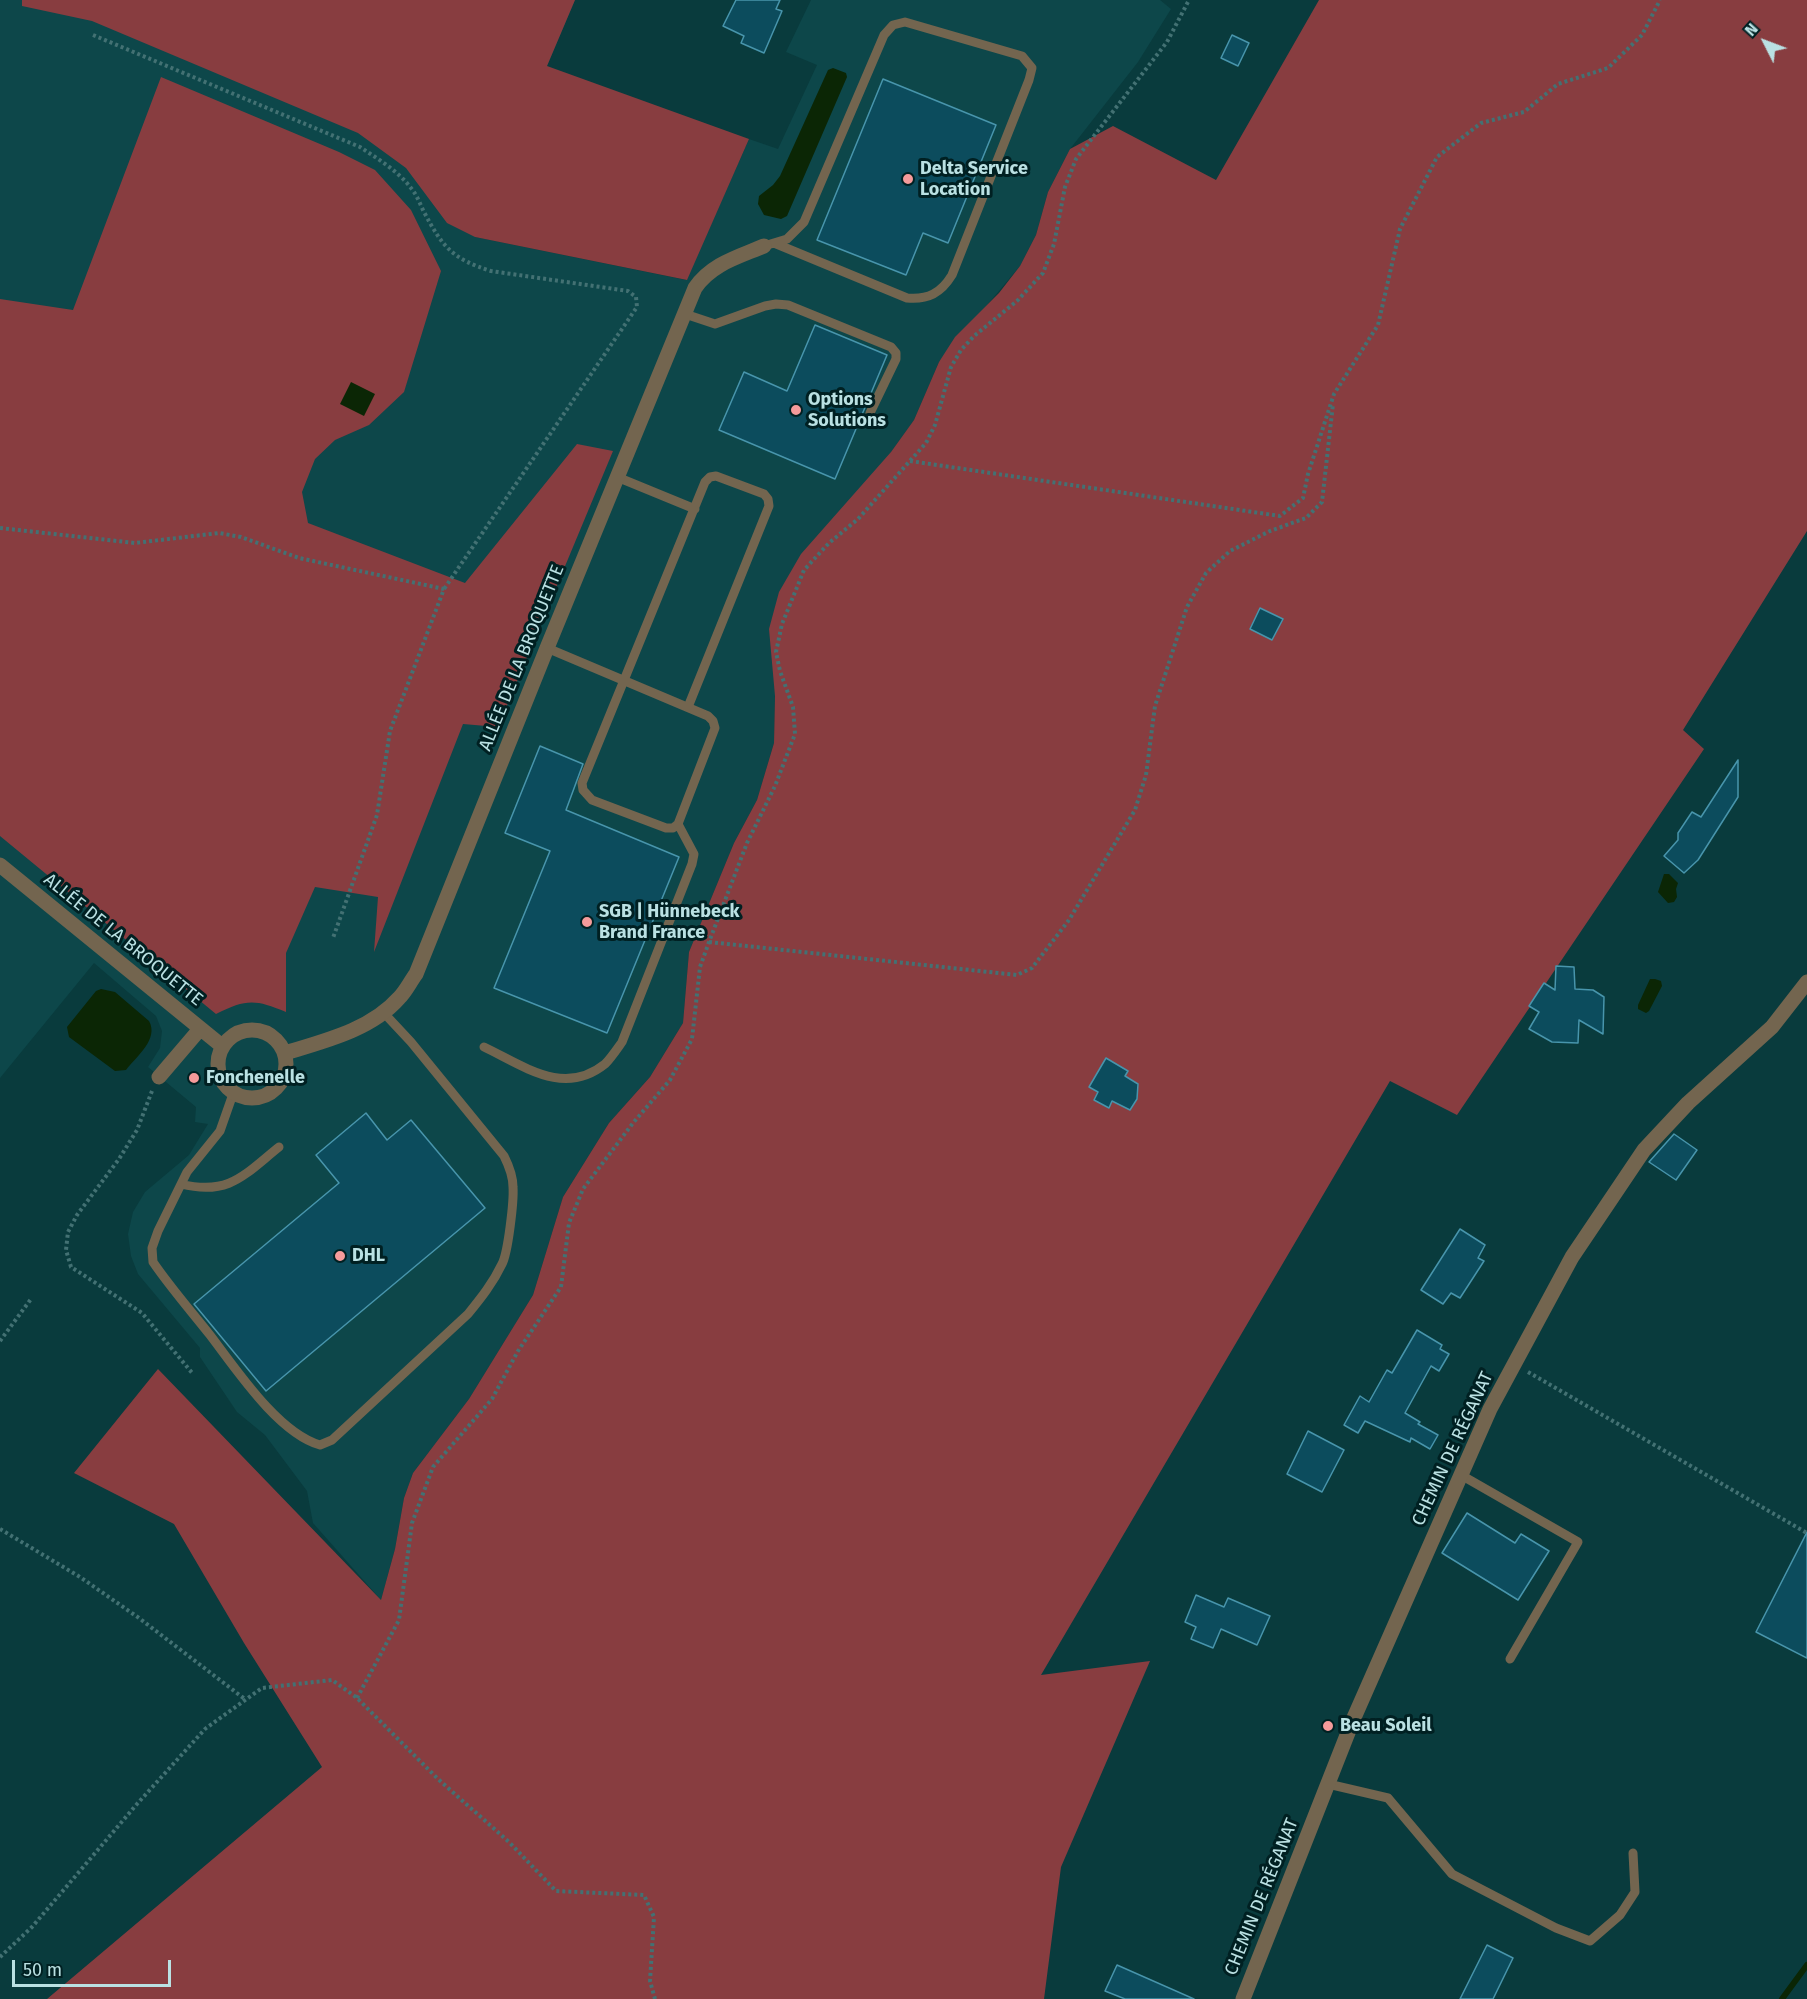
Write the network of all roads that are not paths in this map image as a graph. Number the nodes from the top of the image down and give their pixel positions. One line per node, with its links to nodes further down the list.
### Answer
1 (769, 244): 1 (lane); 2 (street, ALLÉE DE LA BROQUETTE)
2 (685, 314): 3 (lane); 4 (street, ALLÉE DE LA BROQUETTE)
3 (870, 413)
4 (617, 477): 5 (lane); 6 (street, ALLÉE DE LA BROQUETTE)
5 (695, 509): 7 (lane); 8 (lane)
6 (547, 648): 7 (lane); 12 (street, ALLÉE DE LA BROQUETTE)
7 (625, 680): 8 (lane); 9 (lane)
8 (688, 707): 9 (lane)
9 (678, 824): 15 (lane)
10 (0, 865): 13 (street, ALLÉE DE LA BROQUETTE)
11 (1807, 982): 21 (street, CHEMIN DE RÉGANAT)
12 (383, 1012): 16 (street, ALLÉE DE LA BROQUETTE); 20 (lane)
13 (200, 1029): 14 (street, ALLÉE DE LA BROQUETTE); 17 (street)
14 (222, 1046): 16 (street); 18 (street)
15 (484, 1047)
16 (285, 1053): 18 (street)
17 (159, 1077)
18 (233, 1094): 20 (lane)
19 (279, 1147): 20 (lane)
20 (181, 1184)
21 (1461, 1475): 22 (lane); 23 (street, CHEMIN DE RÉGANAT)
22 (1510, 1659)
23 (1328, 1784): 24 (lane); 25 (street, CHEMIN DE RÉGANAT)
24 (1633, 1853)
25 (1243, 1999)

